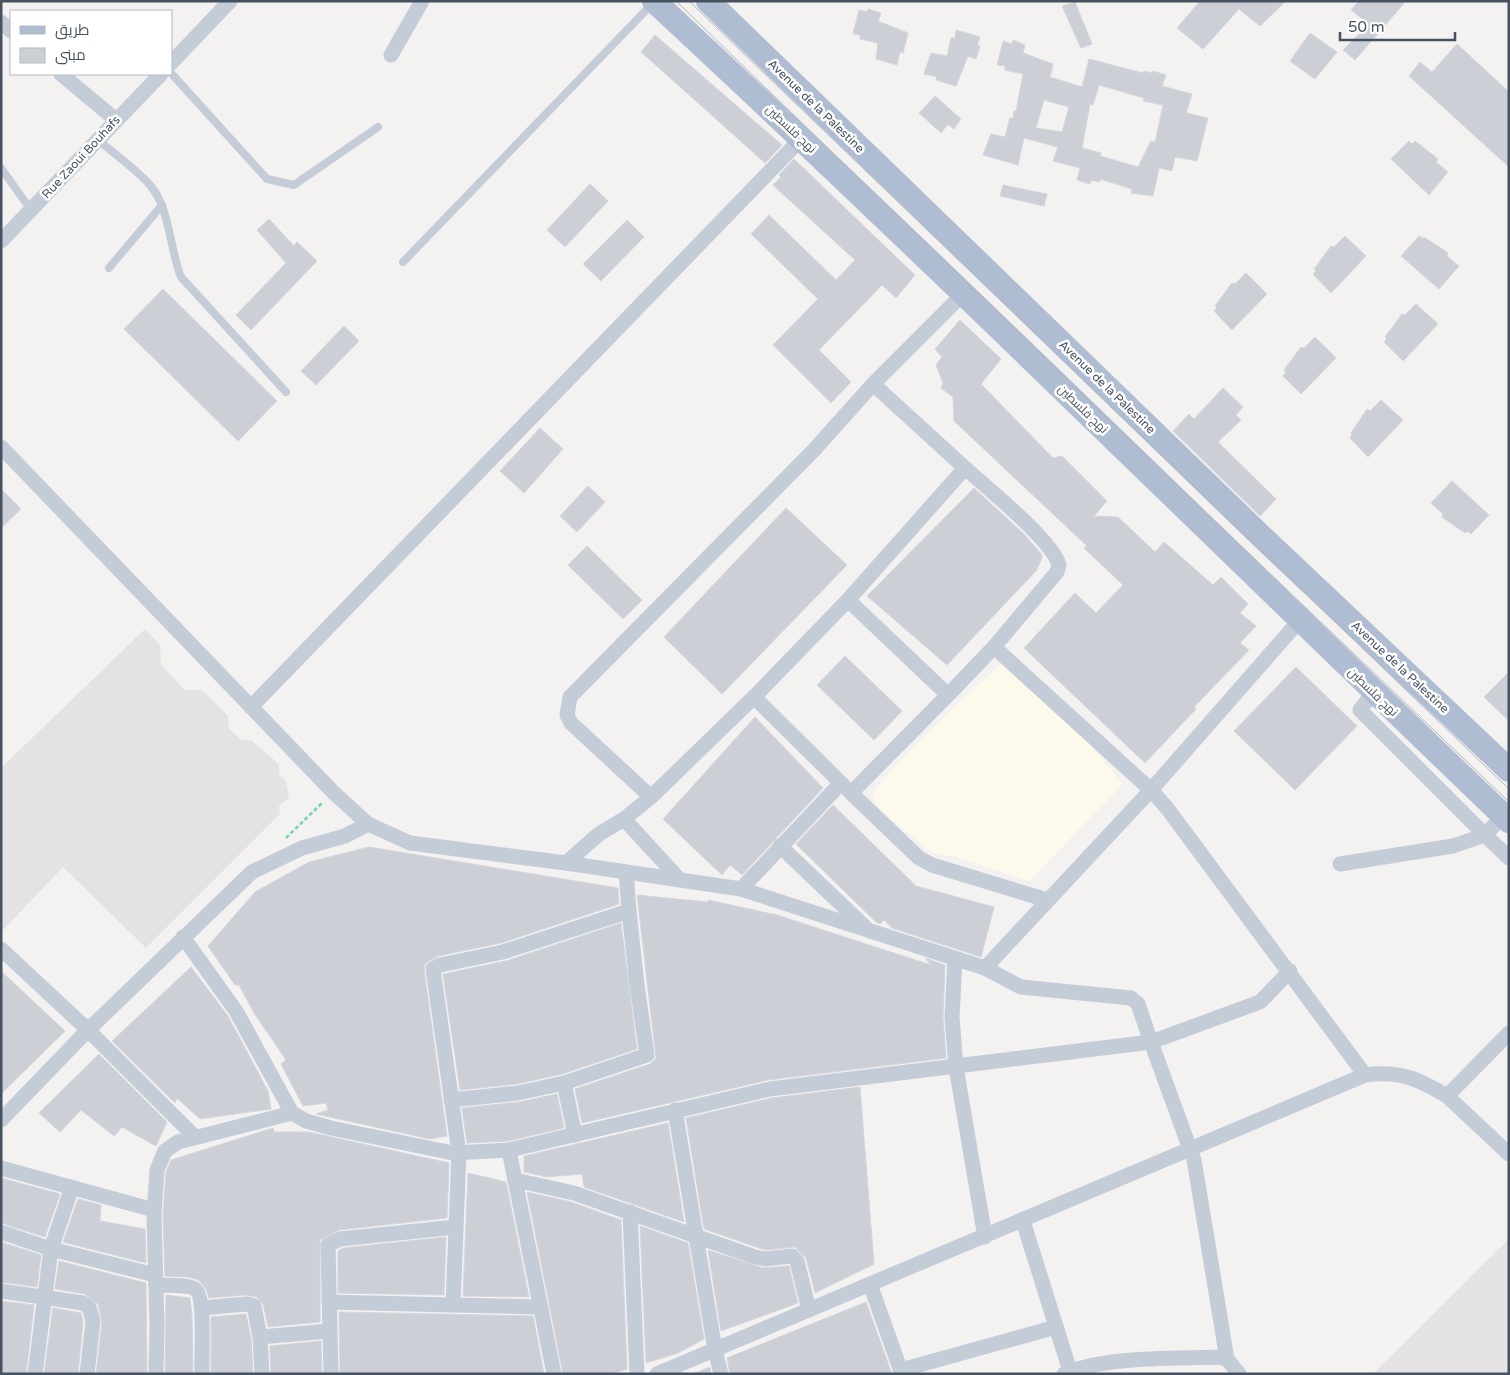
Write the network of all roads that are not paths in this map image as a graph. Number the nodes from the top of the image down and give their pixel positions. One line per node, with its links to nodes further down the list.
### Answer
1 (230, 1): 6 (street)
2 (422, 1): 5 (street)
3 (654, 1): 12 (main road, نهج فلسطين); 18 (lane)
4 (708, 1): 32 (main road, Avenue de la Palestine)
5 (391, 55)
6 (172, 62)
7 (172, 74): 11 (lane)
8 (62, 75): 10 (street)
9 (160, 75): 10 (street, Rue Zaoui Bouhafs)
10 (116, 120): 13 (street, Rue Zaoui Bouhafs)
11 (378, 128)
12 (802, 138): 20 (main road, نهج فلسطين); 31 (street)
13 (98, 140): 15 (lane); 16 (street, Rue Zaoui Bouhafs)
14 (1, 168): 16 (lane)
15 (162, 205): 19 (lane); 22 (lane)
16 (31, 210): 17 (street, Rue Zaoui Bouhafs)
17 (1, 241)
18 (403, 262)
19 (109, 268)
20 (964, 293): 21 (street); 26 (main road, نهج فلسطين)
21 (873, 384): 24 (street); 35 (street)
22 (286, 392)
23 (1, 447): 31 (street)
24 (965, 468): 25 (street); 27 (street)
25 (848, 600): 29 (street); 30 (street)
26 (1299, 621): 28 (main road, نهج فلسطين); 34 (street)
27 (994, 646): 29 (street); 34 (street)
28 (1374, 693): 36 (main road, نهج فلسطين); 39 (street)
29 (948, 695): 33 (street)
30 (754, 697): 33 (street); 35 (street)
31 (251, 707): 38 (street)
32 (1509, 770)
33 (846, 788): 40 (street); 47 (street)
34 (1151, 790): 47 (street); 54 (street)
35 (651, 797): 37 (street)
36 (1506, 818): 39 (street)
37 (624, 819): 42 (street); 45 (street)
38 (368, 824): 42 (street); 50 (street)
39 (1486, 835): 41 (street); 43 (street)
40 (780, 846): 46 (street); 49 (street)
41 (1509, 858)
42 (566, 863): 44 (street)
43 (1340, 864)
44 (626, 872): 45 (street); 48 (street)
45 (680, 880): 46 (street)
46 (742, 889): 49 (street)
47 (1047, 900): 53 (street)
48 (630, 911): 60 (street); 62 (street)
49 (869, 931): 52 (street)
50 (183, 937): 55 (street); 64 (street)
51 (1, 949): 55 (street)
52 (955, 960): 53 (street); 58 (street)
53 (985, 968): 57 (street)
54 (1290, 972): 57 (street); 59 (street)
55 (88, 1030): 65 (street); 67 (street)
56 (1509, 1033): 61 (street)
57 (1151, 1042): 58 (street); 68 (street)
58 (956, 1066): 63 (street); 81 (street)
59 (1365, 1075): 61 (street); 68 (street)
60 (564, 1083): 62 (street); 66 (street)
61 (1447, 1096): 71 (street)
62 (451, 1100): 70 (street)
63 (675, 1110): 66 (street); 80 (street)
64 (292, 1113): 67 (street); 70 (street)
65 (1, 1120)
66 (575, 1135): 69 (street)
67 (195, 1137): 75 (street)
68 (1190, 1149): 77 (street); 96 (street)
69 (510, 1150): 70 (street); 73 (street)
70 (459, 1153): 78 (street)
71 (1509, 1154)
72 (1, 1168): 74 (street)
73 (515, 1180): 76 (street); 89 (street)
74 (72, 1187): 75 (street); 82 (street)
75 (154, 1210): 83 (street)
76 (630, 1212): 80 (street); 106 (street)
77 (1023, 1221): 81 (street); 92 (street)
78 (456, 1227): 87 (street); 88 (street)
79 (1, 1232): 82 (street)
80 (696, 1235): 91 (street); 95 (street)
81 (985, 1237): 84 (street)
82 (51, 1249): 83 (street); 86 (street)
83 (156, 1280): 90 (street); 101 (street)
84 (870, 1284): 91 (street); 97 (street)
85 (1, 1291): 86 (street)
86 (45, 1298): 99 (street); 100 (street)
87 (329, 1302): 88 (street); 93 (street)
88 (453, 1305): 89 (street)
89 (540, 1307): 105 (street)
90 (202, 1308): 94 (street); 102 (street)
91 (809, 1310): 95 (street)
92 (1056, 1327): 97 (street); 98 (street)
93 (330, 1331): 94 (street); 104 (street)
94 (260, 1337): 103 (street)
95 (715, 1350): 107 (street); 108 (street)
96 (1227, 1359): 98 (street); 109 (street)
97 (901, 1372)
98 (1067, 1372)
99 (35, 1374)
100 (87, 1374)
101 (156, 1374)
102 (202, 1374)
103 (262, 1374)
104 (331, 1374)
105 (554, 1374)
106 (637, 1374)
107 (657, 1374)
108 (722, 1374)
109 (1239, 1374)

